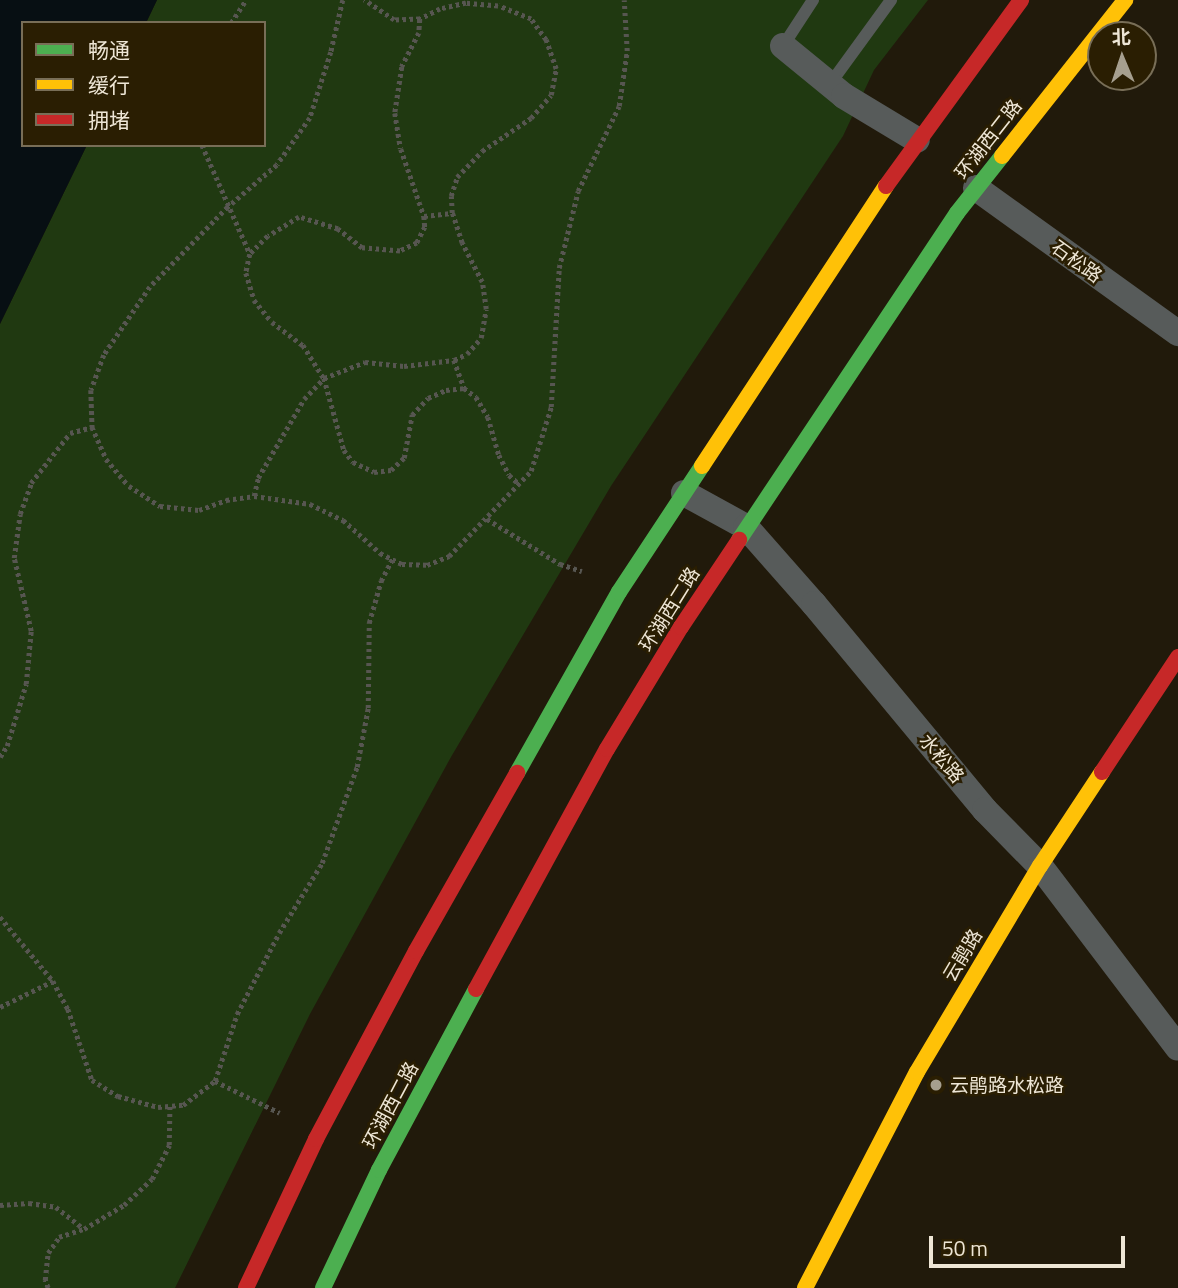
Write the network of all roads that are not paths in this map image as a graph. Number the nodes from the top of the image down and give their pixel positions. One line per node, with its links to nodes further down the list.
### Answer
1 (813, 0): 5 (lane)
2 (891, 0): 6 (lane)
3 (1021, 0): 7 (main road)
4 (1125, 0): 8 (main road, 环湖西二路)
5 (783, 46): 6 (street)
6 (830, 84): 7 (street)
7 (917, 140): 10 (main road)
8 (976, 188): 9 (street, 石松路); 11 (main road, 环湖西二路)
9 (1178, 334)
10 (684, 493): 11 (street, 水松路); 15 (main road)
11 (746, 527): 13 (street, 水松路); 16 (main road, 环湖西二路)
12 (1178, 657): 13 (main road, 云鹃路)
13 (1040, 866): 14 (street, 水松路); 17 (main road, 云鹃路)
14 (1178, 1048)
15 (246, 1288)
16 (323, 1288)
17 (805, 1288)

